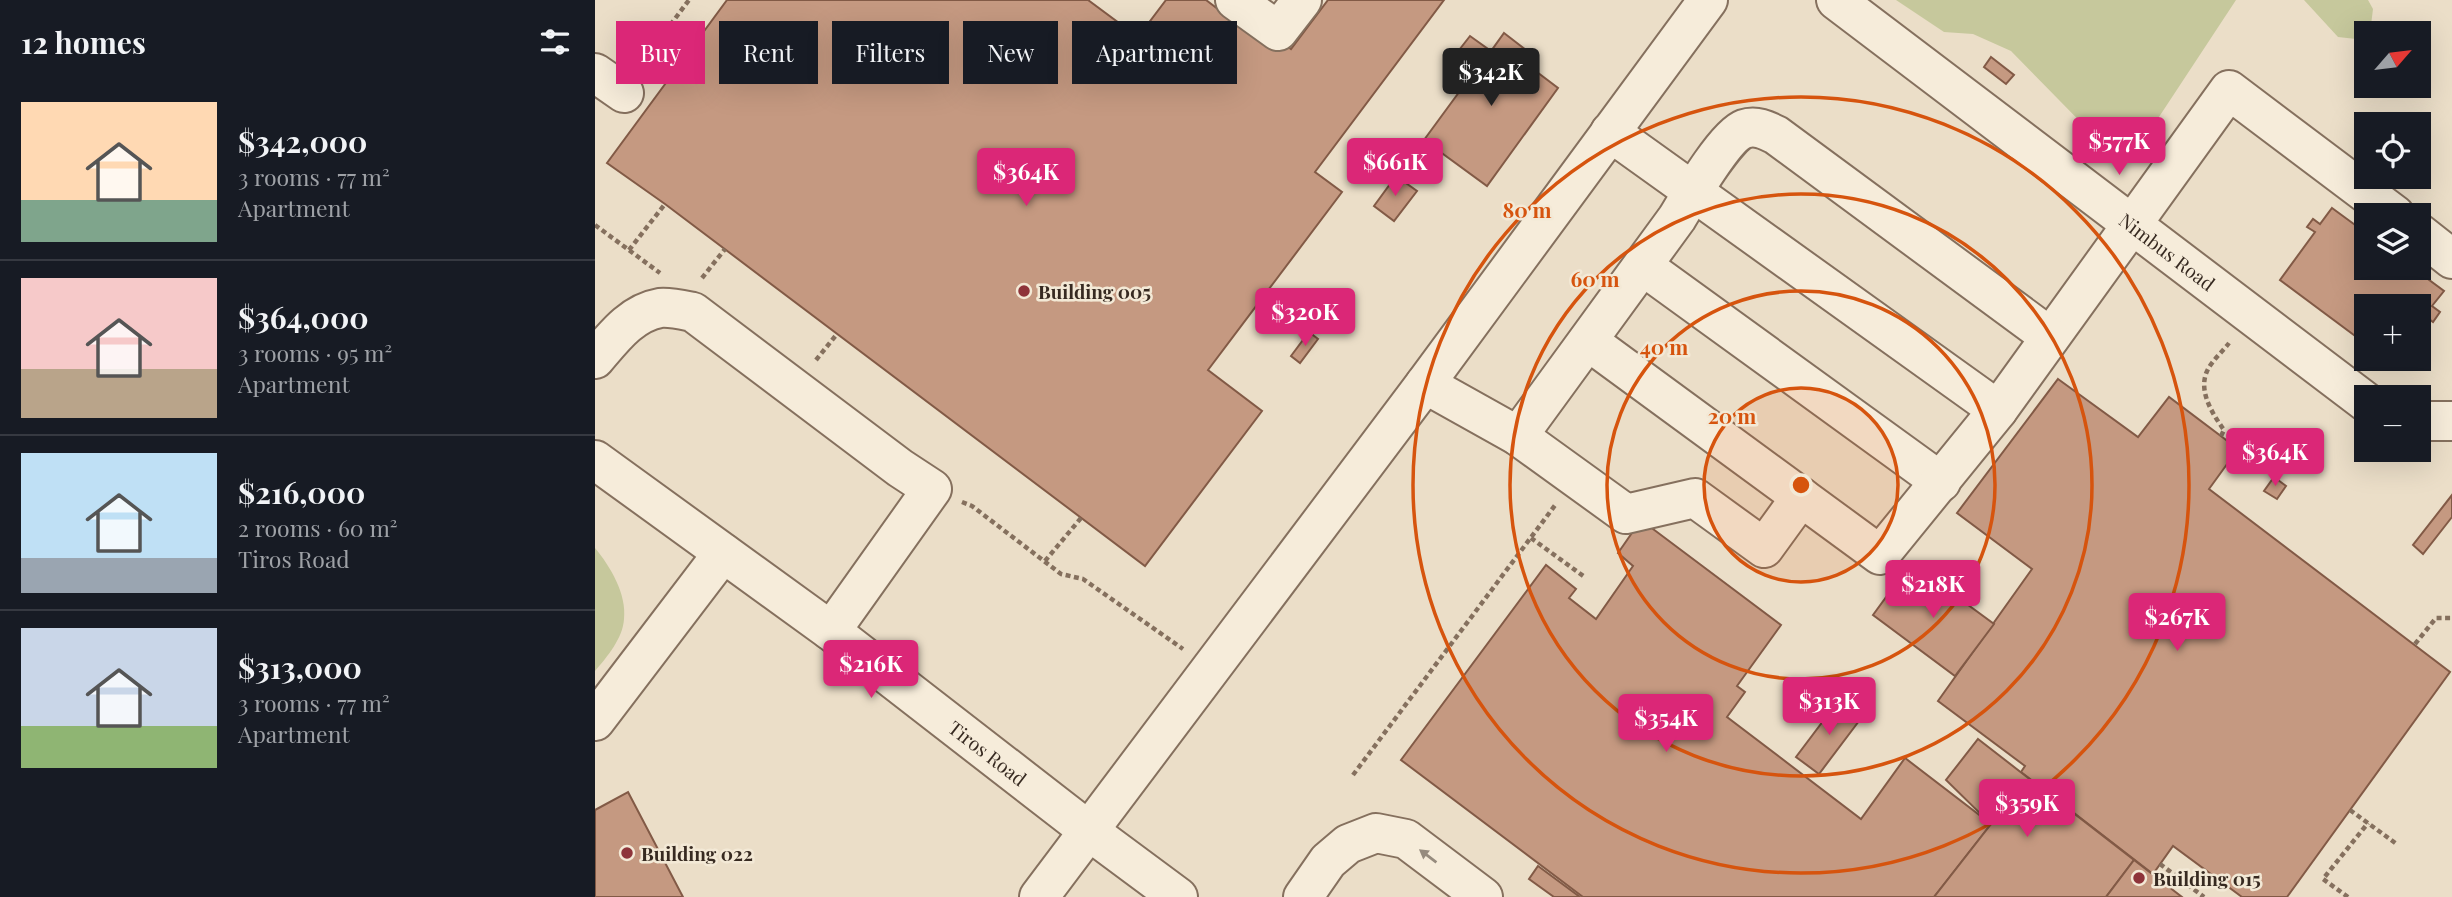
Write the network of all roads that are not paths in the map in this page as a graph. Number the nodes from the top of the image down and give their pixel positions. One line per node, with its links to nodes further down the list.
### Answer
1 (1235, 0): 2 (street)
2 (1303, 0)
3 (1708, 0): 5 (street)
4 (1836, 0): 8 (street, Nimbus Road)
5 (1610, 132): 6 (street); 15 (street)
6 (1692, 191): 11 (street); 12 (street); 17 (street)
7 (2379, 203): 8 (street)
8 (2132, 225): 12 (street); 16 (street, Nimbus Road)
9 (2431, 242): 10 (street)
10 (2452, 259)
11 (1643, 266): 13 (street); 22 (street)
12 (2050, 337): 17 (street)
13 (1588, 341): 20 (street); 23 (street)
14 (595, 359): 25 (street)
15 (1425, 384): 20 (street); 27 (street)
16 (2354, 392)
17 (1997, 410): 22 (street)
18 (2431, 421): 19 (street)
19 (2452, 421)
20 (1518, 436): 23 (street)
21 (595, 460): 24 (street, Tiros Road)
22 (1941, 482): 23 (street)
23 (1801, 497)
24 (723, 553): 25 (street, Tiros Road); 26 (street)
25 (831, 631): 27 (street, Tiros Road)
26 (595, 721)
27 (1089, 831): 28 (street); 29 (street, Tiros Road)
28 (1039, 897)
29 (1178, 897)
30 (1303, 897): 31 (street, one-way to 30)
31 (1483, 897)

